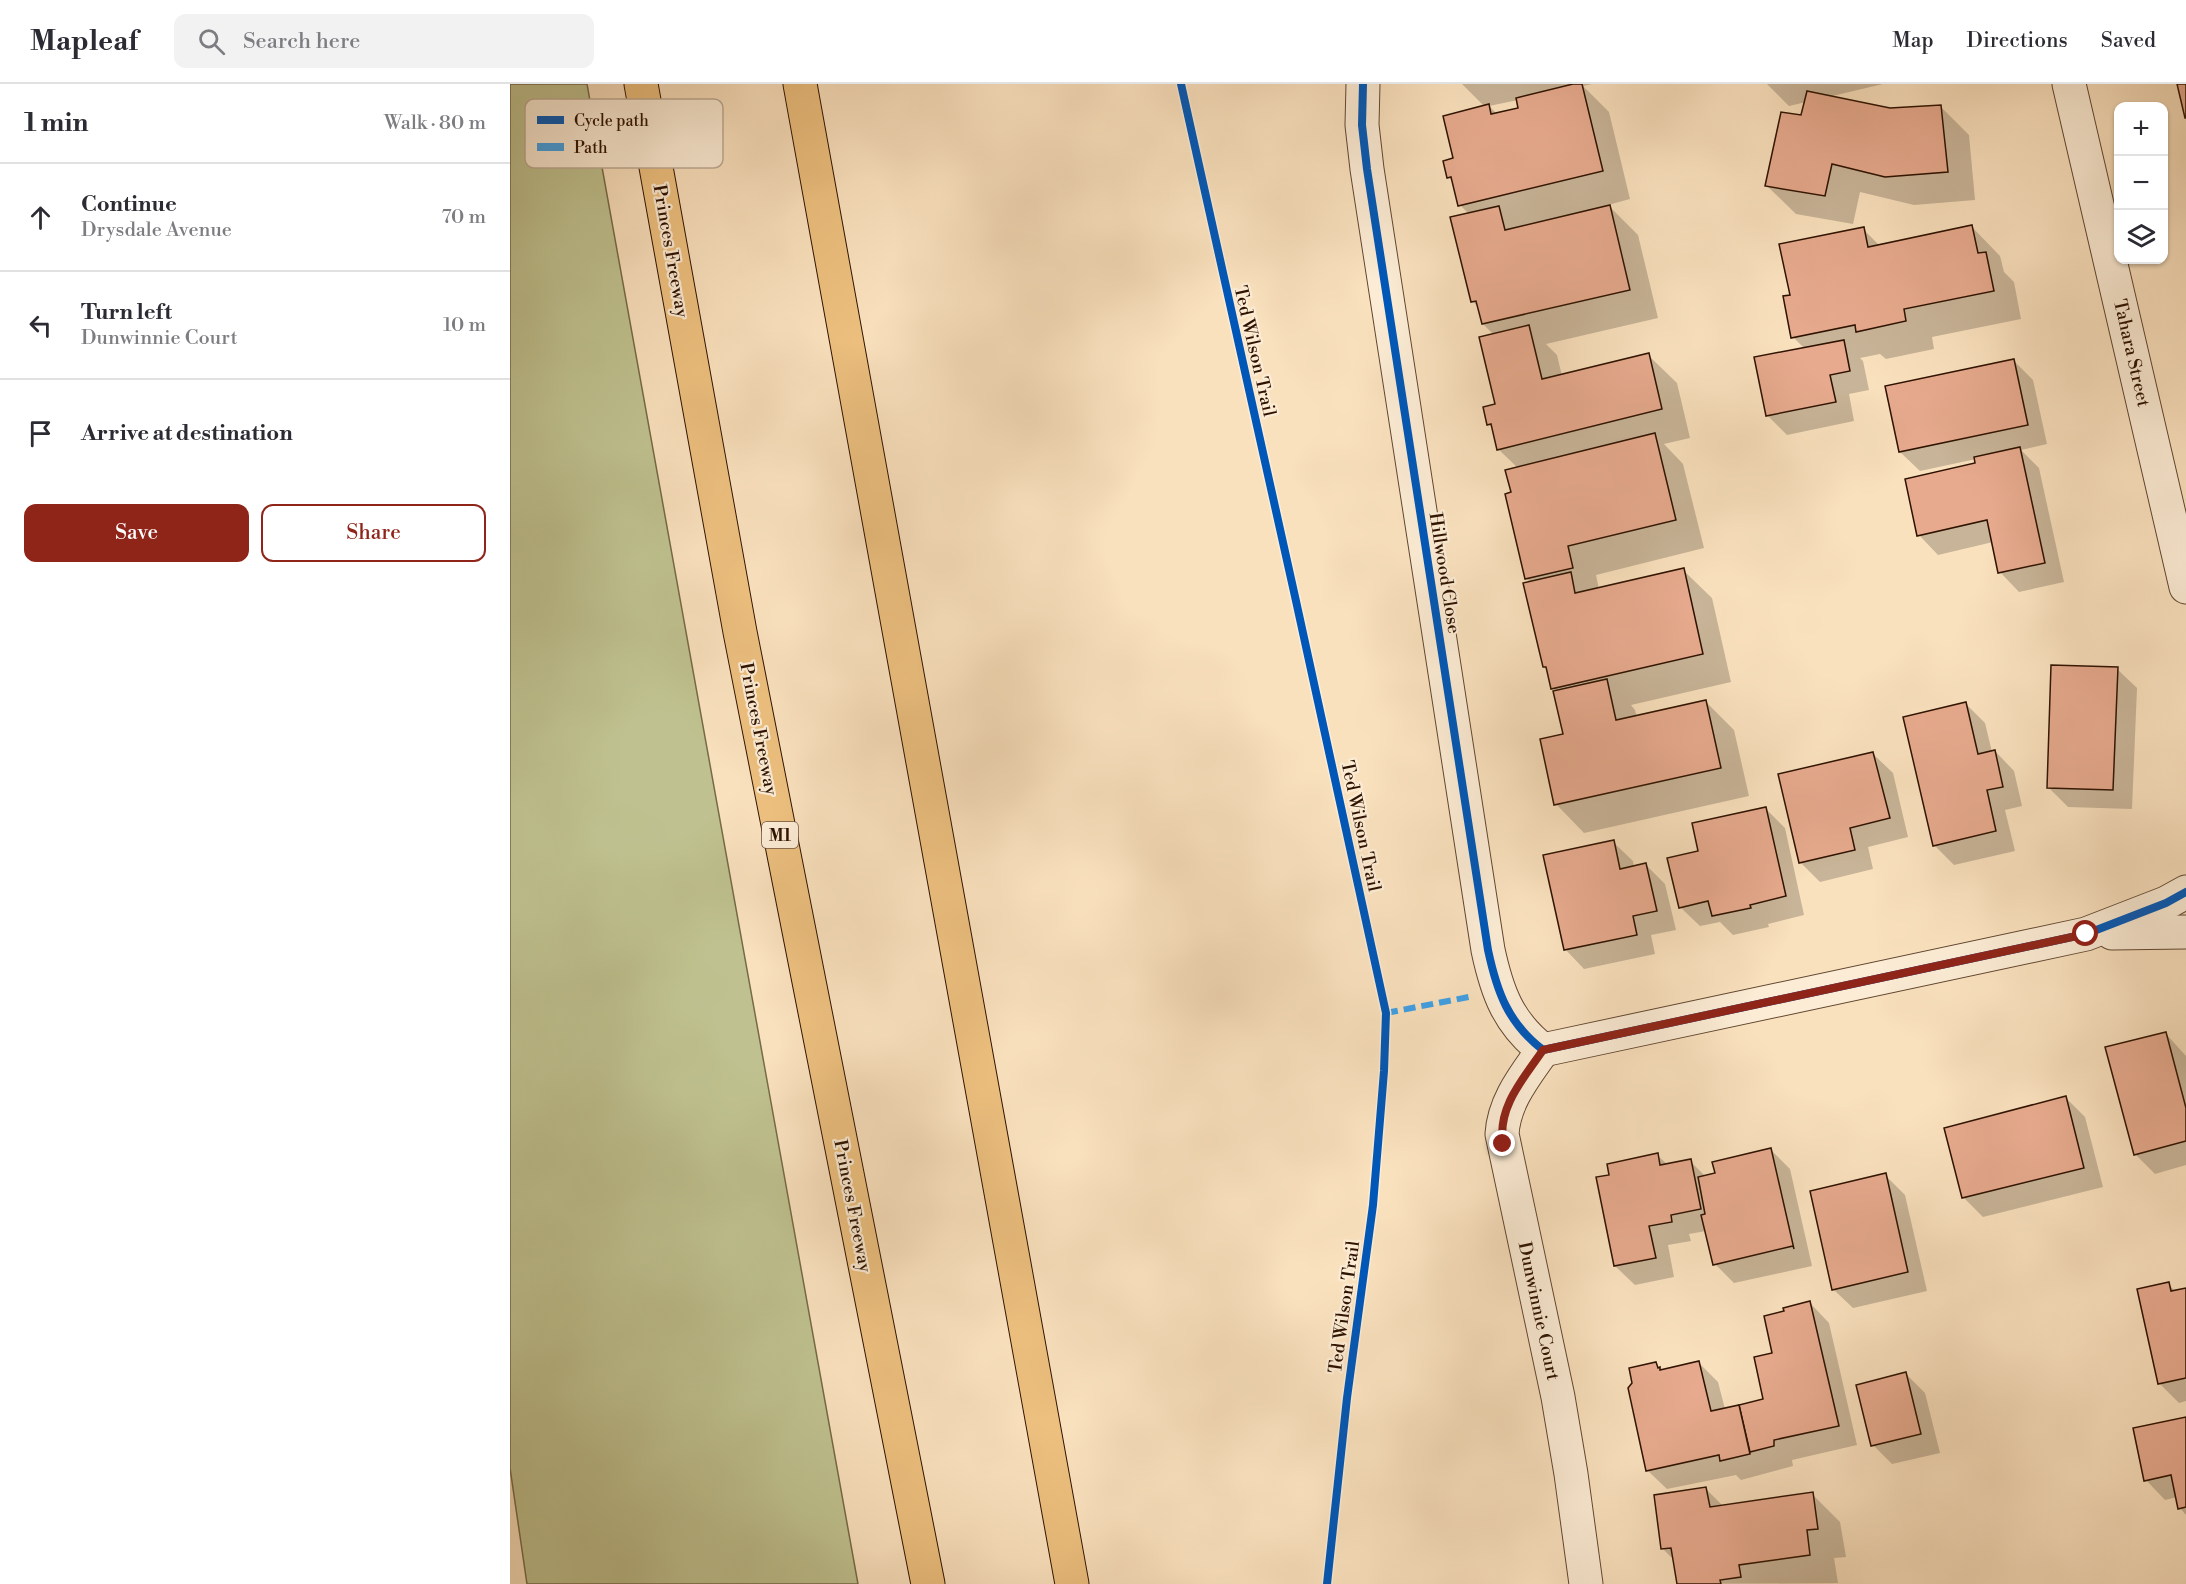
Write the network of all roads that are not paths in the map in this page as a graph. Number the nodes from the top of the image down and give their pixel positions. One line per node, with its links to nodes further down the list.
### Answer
1 (641, 84): 5 (highway, Princes Freeway / M1)
2 (800, 84): 13 (highway)
3 (1364, 84): 11 (street, Hillwood Close)
4 (2069, 84): 7 (street, Tahara Street)
5 (644, 99)
6 (656, 168): 12 (highway, Princes Freeway / M1)
7 (2186, 587)
8 (2186, 892): 10 (street)
9 (2186, 932): 10 (street)
10 (2086, 934): 11 (street)
11 (1543, 1050): 14 (street, Dunwinnie Court)
12 (928, 1584)
13 (1072, 1584)
14 (1586, 1584)

